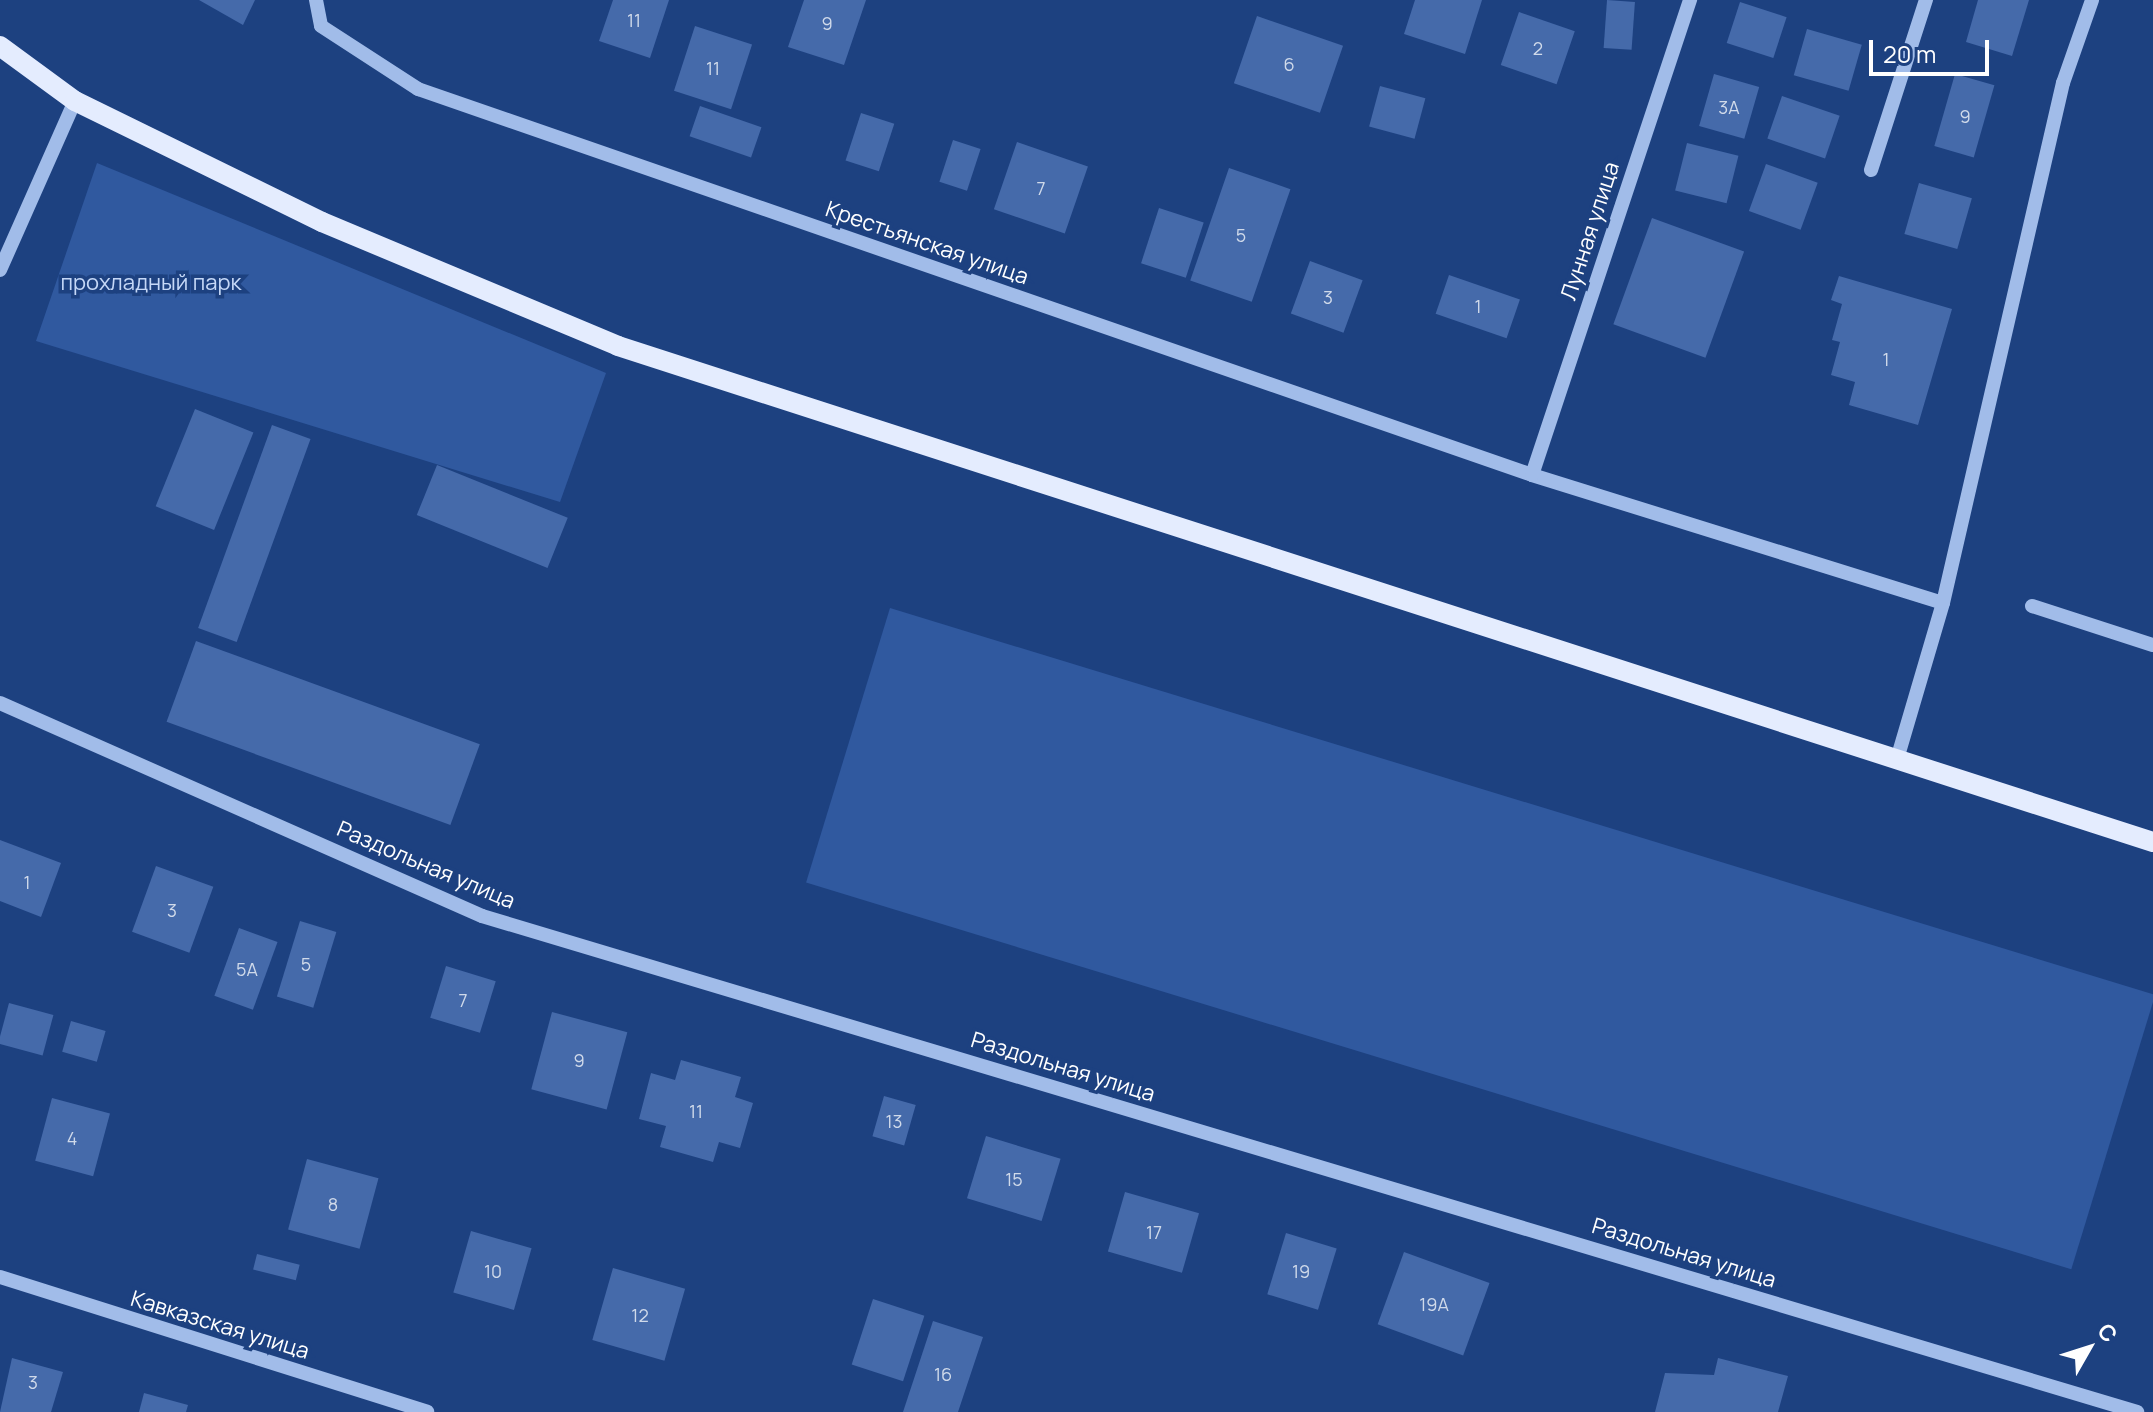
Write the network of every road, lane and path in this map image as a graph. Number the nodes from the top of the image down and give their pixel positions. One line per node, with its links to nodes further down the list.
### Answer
1 (316, 0): 9 (street, Крестьянская улица)
2 (1690, 0): 9 (street, Лунная улица)
3 (1926, 0): 7 (street)
4 (2092, 0): 10 (street)
5 (0, 46): 6 (main road)
6 (75, 101): 8 (street); 14 (main road)
7 (1871, 170)
8 (0, 270)
9 (1532, 475): 10 (street, Крестьянская улица)
10 (1943, 603): 14 (street)
11 (2032, 606): 12 (street)
12 (2153, 645)
13 (0, 703): 18 (street, Раздольная улица)
14 (1897, 759): 15 (main road)
15 (2153, 842)
16 (0, 1277): 17 (street, Кавказская улица)
17 (427, 1412)
18 (2137, 1412)

